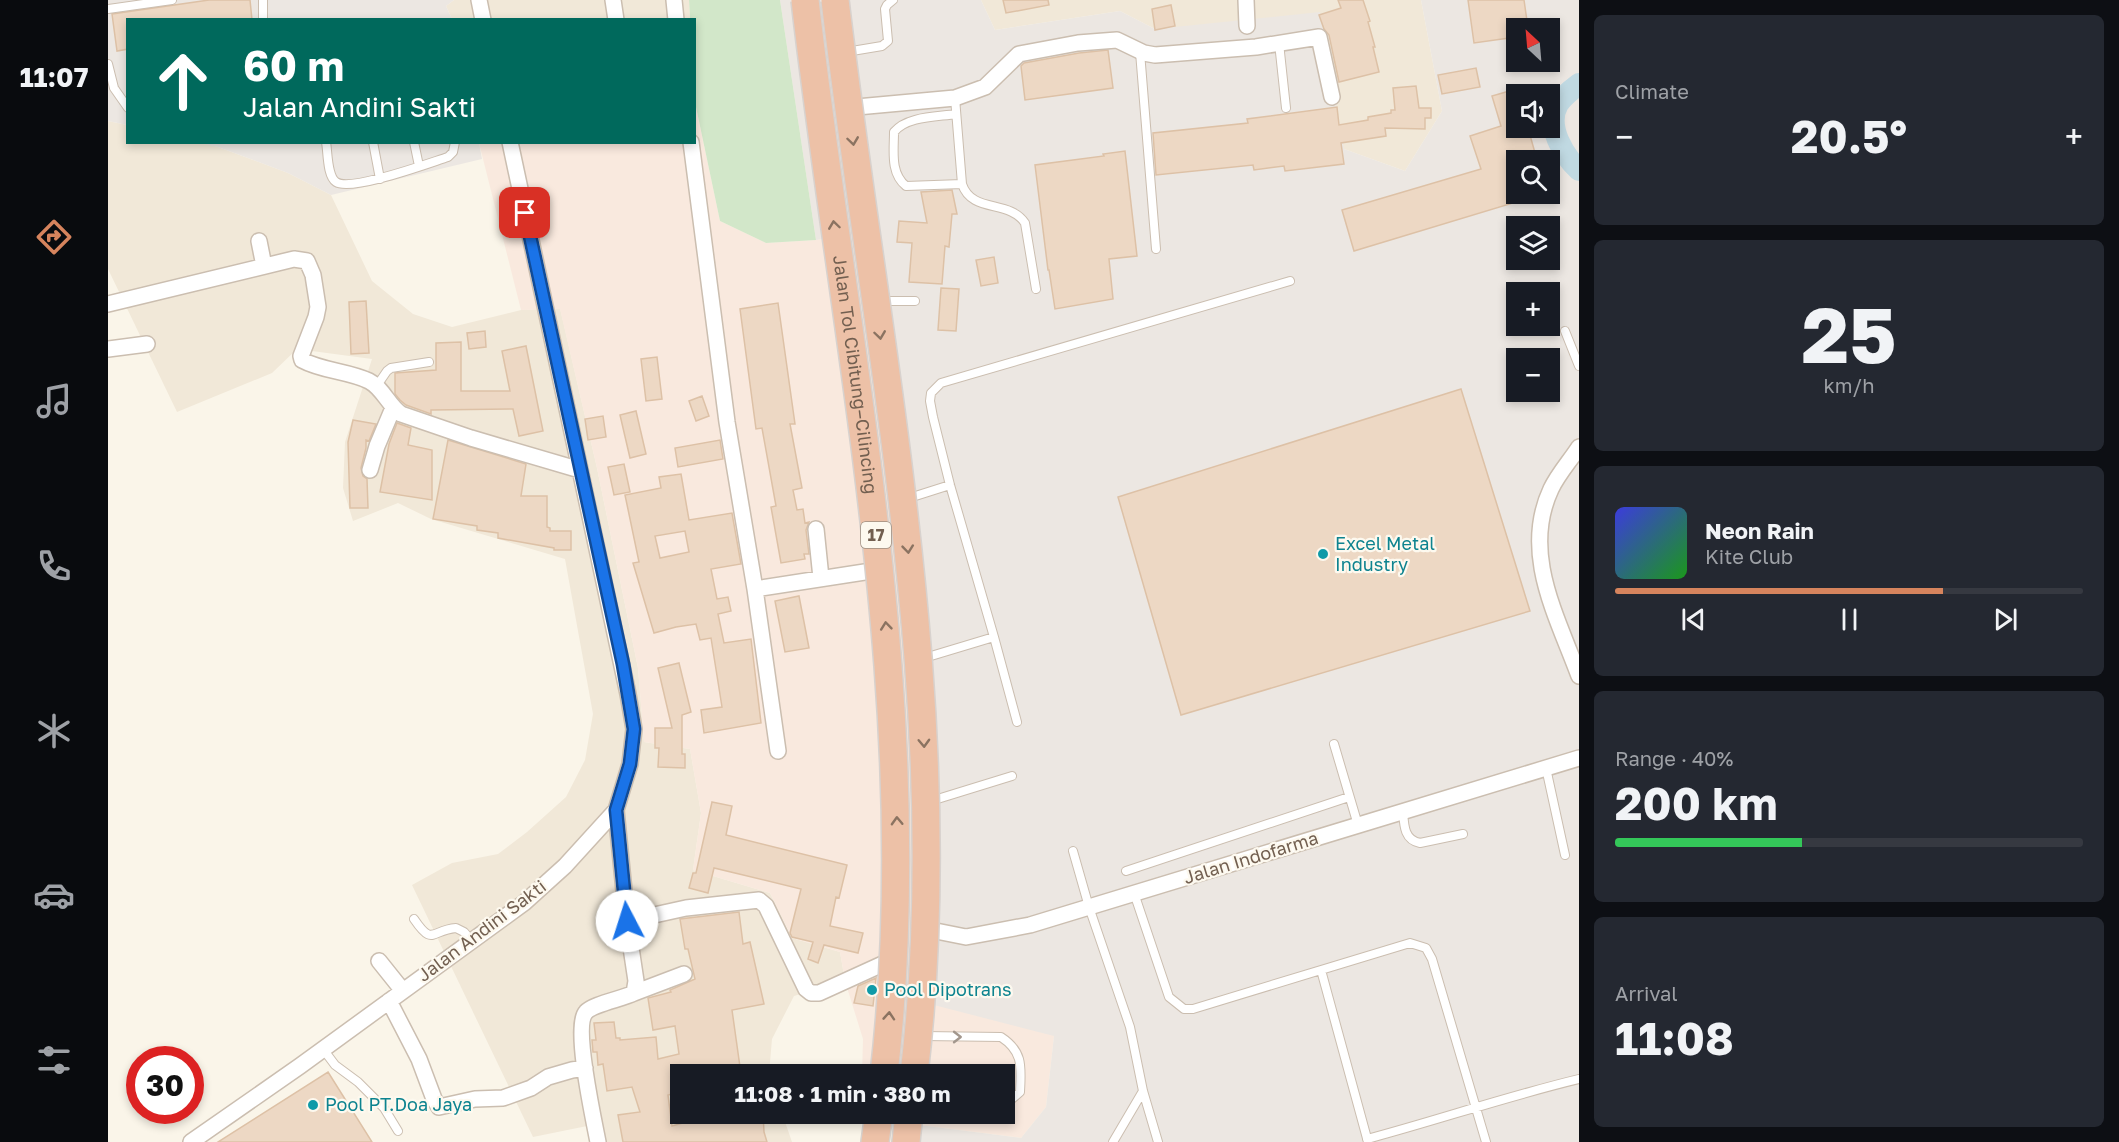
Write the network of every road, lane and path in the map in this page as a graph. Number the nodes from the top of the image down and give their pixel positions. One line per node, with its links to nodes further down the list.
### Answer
1 (172, 0): 10 (lane)
2 (263, 0): 11 (lane)
3 (479, 0): 12 (street)
4 (613, 0): 13 (street)
5 (674, 0): 14 (street)
6 (805, 0): 92 (highway, Jalan Tol Cibitung–Cilincing / 17, one-way to 6, bridge)
7 (836, 0): 93 (highway, Jalan Tol Cibitung–Cilincing / 17, one-way to 93, bridge)
8 (893, 0): 18 (lane)
9 (1246, 0): 15 (street)
10 (108, 9)
11 (263, 18)
12 (483, 18)
13 (616, 18)
14 (676, 18)
15 (1247, 26)
16 (1279, 43): 17 (street); 20 (street); 24 (lane)
17 (1140, 50): 21 (street); 36 (lane)
18 (839, 52)
19 (108, 64): 22 (lane)
20 (1332, 97)
21 (955, 98): 23 (street); 25 (lane)
22 (126, 105)
23 (846, 108)
24 (1286, 108)
25 (956, 114): 34 (lane); 34 (lane)
26 (326, 144): 33 (lane)
27 (373, 144): 33 (lane)
28 (414, 144): 32 (lane)
29 (455, 144): 32 (lane)
30 (510, 144): 51 (street, Jalan Andini Sakti)
31 (691, 144): 58 (street)
32 (419, 166): 33 (lane)
33 (380, 179)
34 (962, 184): 39 (lane)
35 (259, 241): 37 (street)
36 (1156, 249)
37 (264, 266): 42 (street); 48 (street)
38 (1290, 281): 53 (lane)
39 (1036, 289)
40 (870, 300): 41 (lane)
41 (915, 301)
42 (108, 304)
43 (1564, 332): 47 (lane)
44 (147, 344): 45 (street)
45 (108, 349)
46 (429, 362): 48 (lane)
47 (1579, 366)
48 (376, 387): 49 (street)
49 (393, 408): 51 (street); 52 (street)
50 (1579, 447): 61 (street)
51 (572, 468): 70 (street, Jalan Andini Sakti)
52 (370, 470)
53 (950, 485): 54 (lane); 59 (lane)
54 (896, 502)
55 (816, 529): 57 (street)
56 (884, 568): 57 (street)
57 (821, 578): 58 (street)
58 (755, 589): 64 (street)
59 (994, 637): 60 (lane); 62 (lane)
60 (913, 662)
61 (1579, 676)
62 (1017, 722)
63 (1334, 744): 68 (lane)
64 (778, 752)
65 (1579, 758): 66 (street, Jalan Indofarma)
66 (1546, 768): 71 (street, Jalan Indofarma); 75 (lane)
67 (1012, 776): 69 (lane)
68 (1349, 797): 72 (lane); 76 (lane)
69 (921, 804)
70 (616, 810): 80 (street); 82 (street, Jalan Andini Sakti)
71 (1403, 811): 72 (street, Jalan Indofarma); 73 (lane)
72 (1358, 825): 77 (street, Jalan Indofarma)
73 (1463, 834)
74 (1073, 850): 78 (lane)
75 (1565, 855)
76 (1126, 871)
77 (1134, 893): 78 (street, Jalan Indofarma); 85 (lane)
78 (1089, 907): 81 (street, Jalan Indofarma); 96 (lane)
79 (414, 919): 82 (lane)
80 (627, 921): 83 (street); 88 (street)
81 (921, 928)
82 (472, 941): 87 (street, Jalan Andini Sakti)
83 (900, 955)
84 (379, 961): 87 (street)
85 (1321, 970): 98 (lane); 102 (lane)
86 (684, 974): 88 (street)
87 (403, 991): 89 (street, Jalan Andini Sakti)
88 (634, 993): 94 (street)
89 (389, 1001): 91 (street, Jalan Andini Sakti); 94 (street)
90 (912, 1036): 97 (lane, one-way to 97)
91 (323, 1049): 101 (lane); 103 (street, Jalan Andini Sakti)
92 (885, 1064)
93 (915, 1064)
94 (585, 1068): 104 (street)
95 (1579, 1078): 98 (lane)
96 (1143, 1091): 107 (lane); 108 (lane)
97 (1015, 1096)
98 (1475, 1109): 102 (lane); 109 (lane)
99 (877, 1124): 105 (highway)
100 (908, 1124): 106 (highway)
101 (398, 1131)
102 (1368, 1141)
103 (191, 1142)
104 (598, 1142)
105 (875, 1142)
106 (906, 1142)
107 (1113, 1142)
108 (1158, 1142)
109 (1486, 1142)

